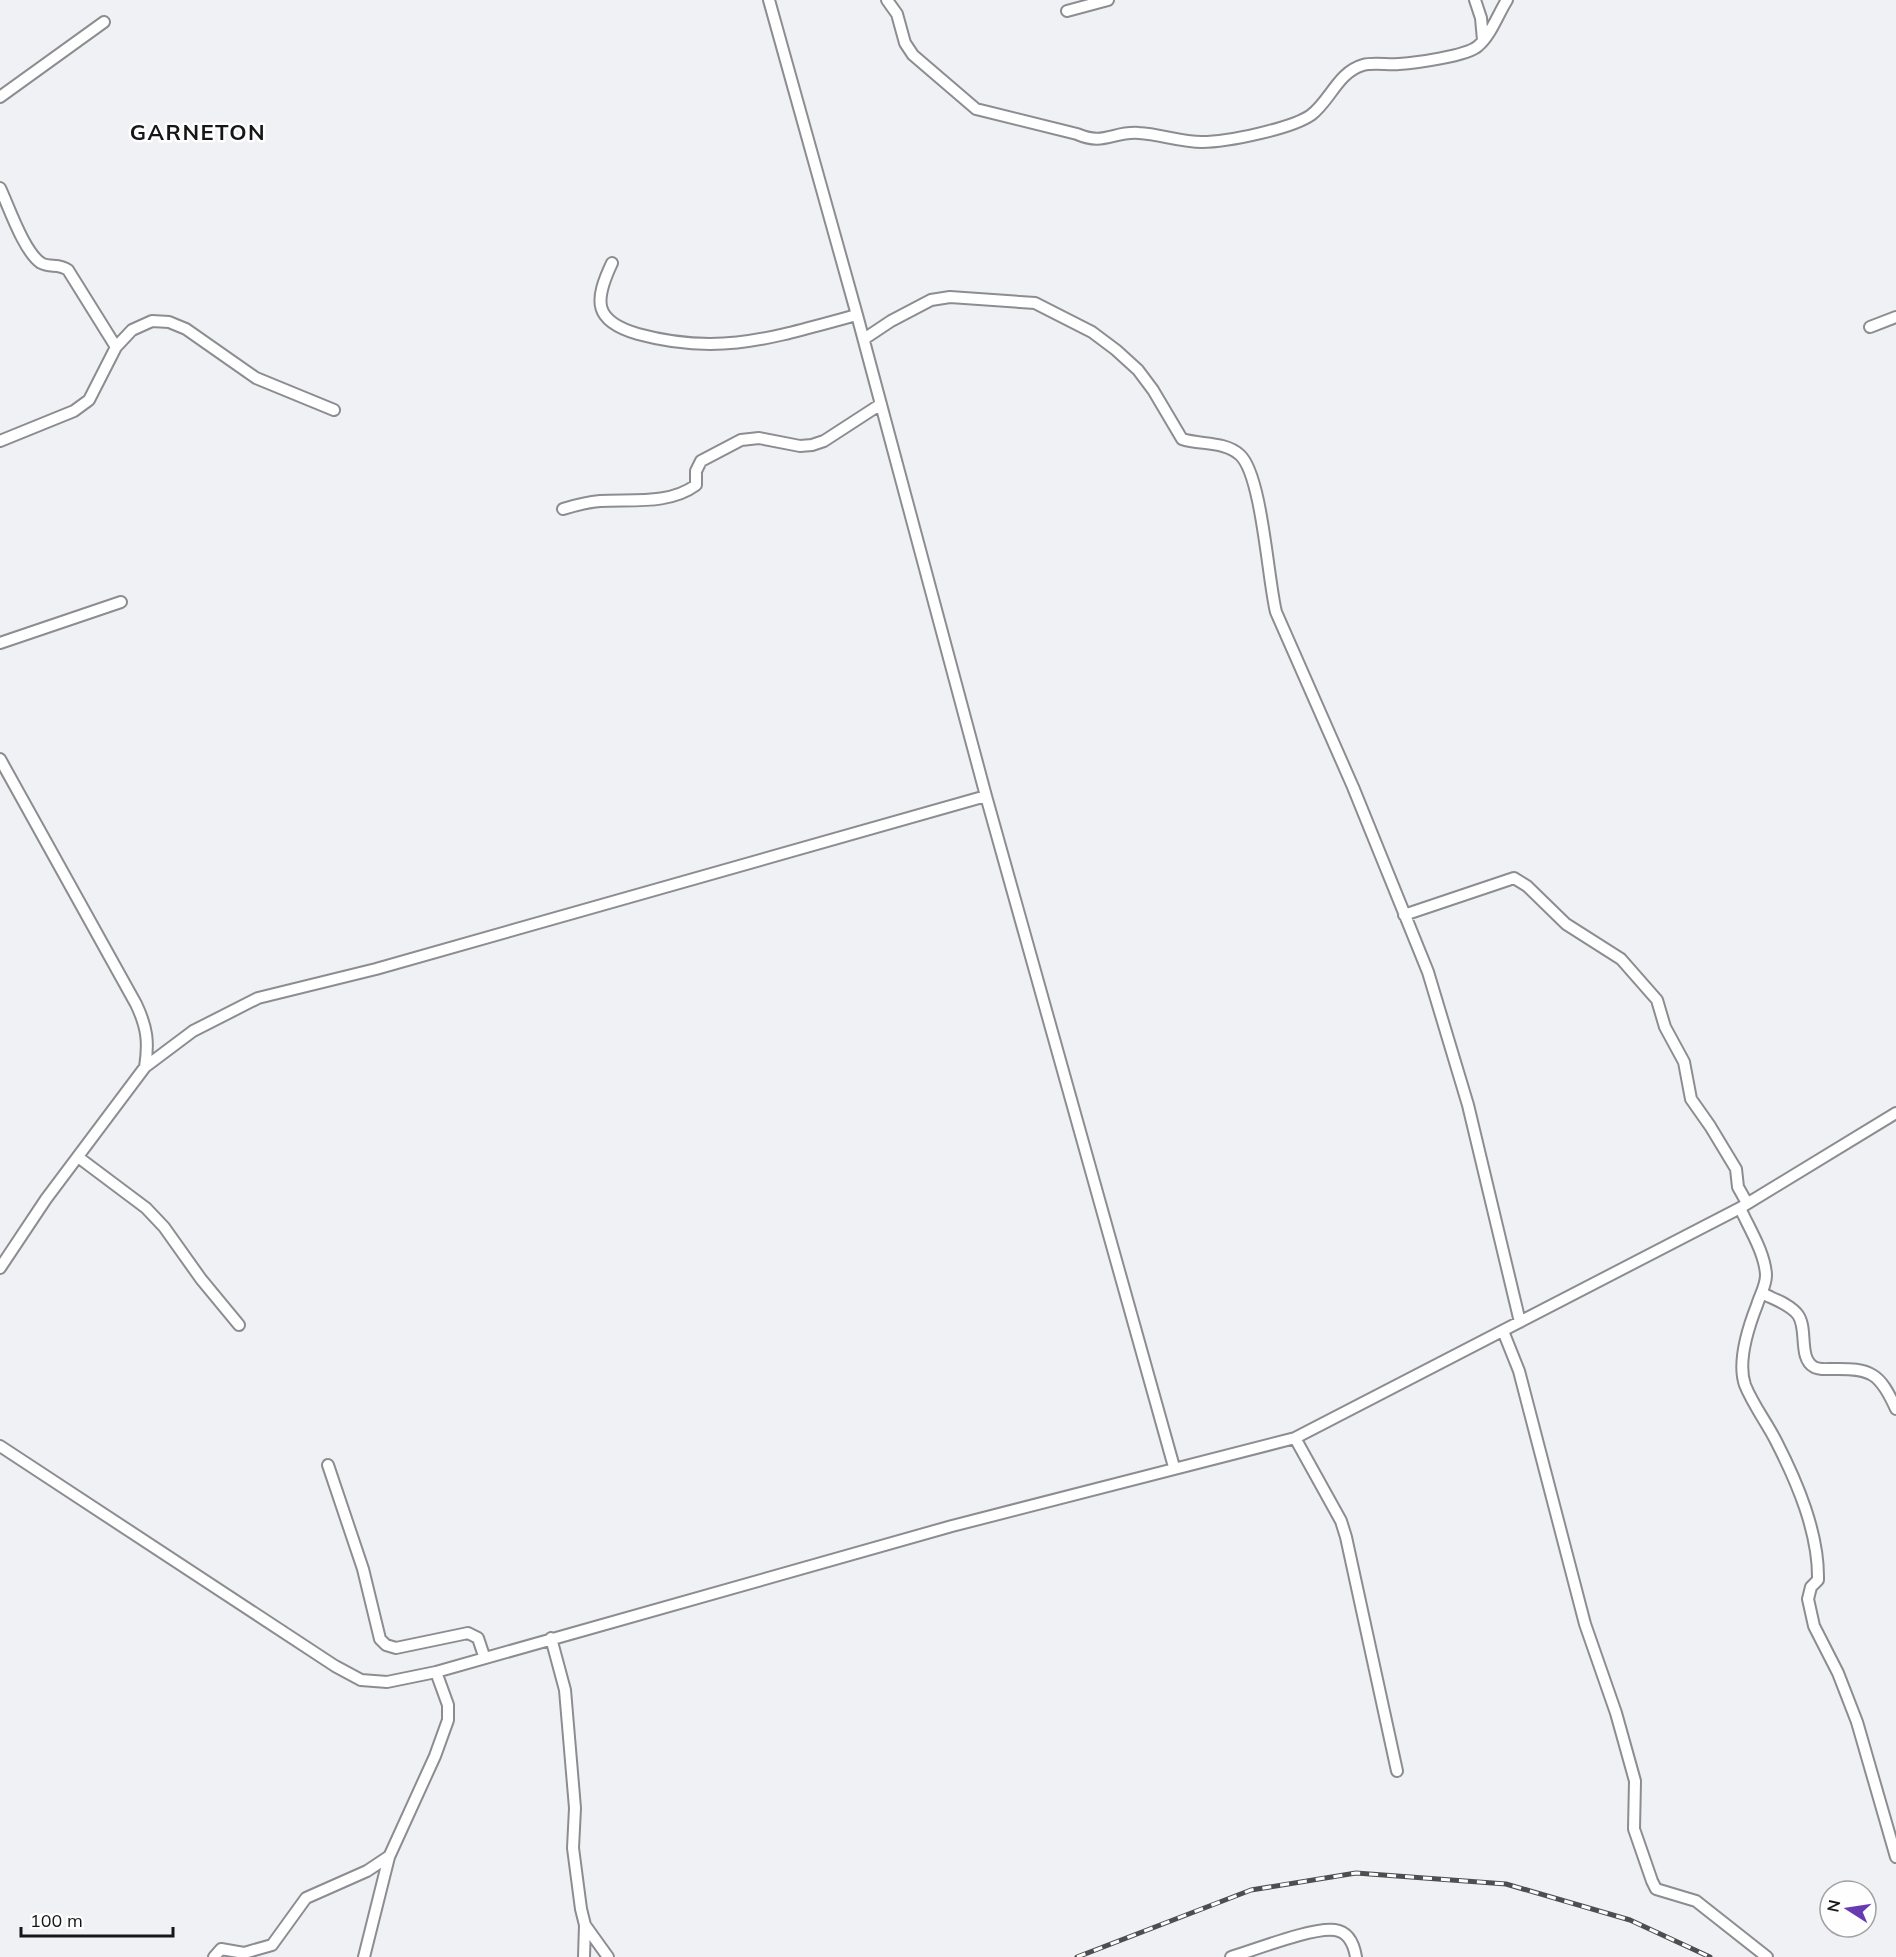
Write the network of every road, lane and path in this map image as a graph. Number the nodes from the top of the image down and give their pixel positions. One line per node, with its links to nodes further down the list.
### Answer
1 (769, 0): 12 (street)
2 (886, 0): 8 (street)
3 (1108, 0): 6 (street)
4 (1474, 0): 8 (street)
5 (1507, 0): 8 (street)
6 (1067, 11)
7 (104, 22): 9 (street)
8 (1483, 40)
9 (0, 97)
10 (0, 188): 16 (street)
11 (612, 263): 12 (street)
12 (857, 315): 15 (street)
13 (1896, 317): 14 (street)
14 (1870, 327)
15 (864, 339): 17 (street); 25 (street)
16 (116, 347): 18 (street); 19 (street)
17 (881, 404): 20 (street); 24 (street)
18 (334, 410)
19 (0, 441)
20 (563, 509)
21 (121, 602): 22 (street)
22 (0, 643)
23 (0, 759): 26 (street)
24 (986, 796): 26 (street); 39 (street)
25 (1404, 915): 29 (street); 32 (street)
26 (145, 1066): 28 (street)
27 (1896, 1113): 29 (street)
28 (78, 1157): 30 (street); 33 (street)
29 (1744, 1205): 31 (street); 32 (street)
30 (0, 1268)
31 (1762, 1293): 35 (street); 45 (street)
32 (1520, 1322): 34 (street)
33 (239, 1325)
34 (1503, 1331): 36 (street); 53 (street)
35 (1896, 1409)
36 (1295, 1438): 39 (street); 43 (street)
37 (0, 1446): 42 (street)
38 (328, 1465): 41 (street)
39 (1174, 1467): 40 (street)
40 (551, 1638): 41 (street); 46 (street)
41 (484, 1656): 42 (street)
42 (436, 1672): 44 (street)
43 (1397, 1771)
44 (389, 1857): 47 (street); 48 (street)
45 (1896, 1857)
46 (585, 1925): 49 (street); 50 (street)
47 (214, 1957)
48 (364, 1957)
49 (584, 1957)
50 (608, 1957)
51 (1231, 1957): 52 (street)
52 (1356, 1957)
53 (1767, 1957)

